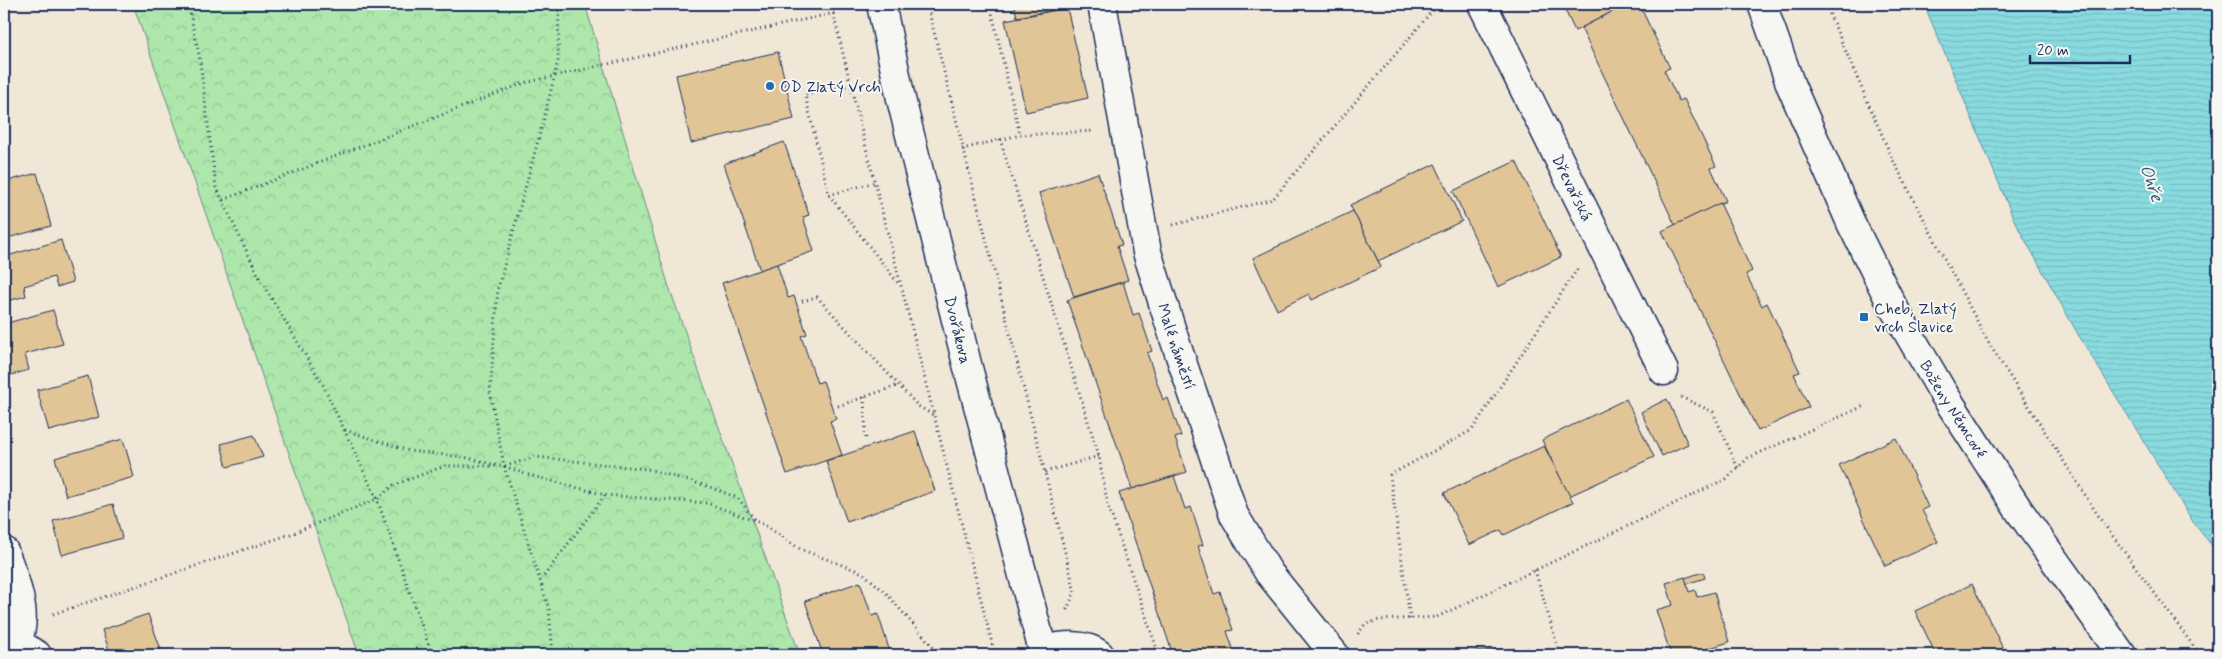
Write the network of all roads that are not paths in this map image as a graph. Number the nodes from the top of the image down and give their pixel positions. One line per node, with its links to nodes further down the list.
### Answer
1 (881, 4): 10 (street, Dvořákova)
2 (1102, 4): 7 (street, Malé náměstí)
3 (1482, 4): 5 (street, Dřevařská)
4 (1762, 4): 11 (street, Boženy Němcové)
5 (1664, 371)
6 (4, 551): 8 (street)
7 (1345, 648)
8 (20, 651)
9 (1088, 651): 10 (street)
10 (1043, 652)
11 (2122, 655)

